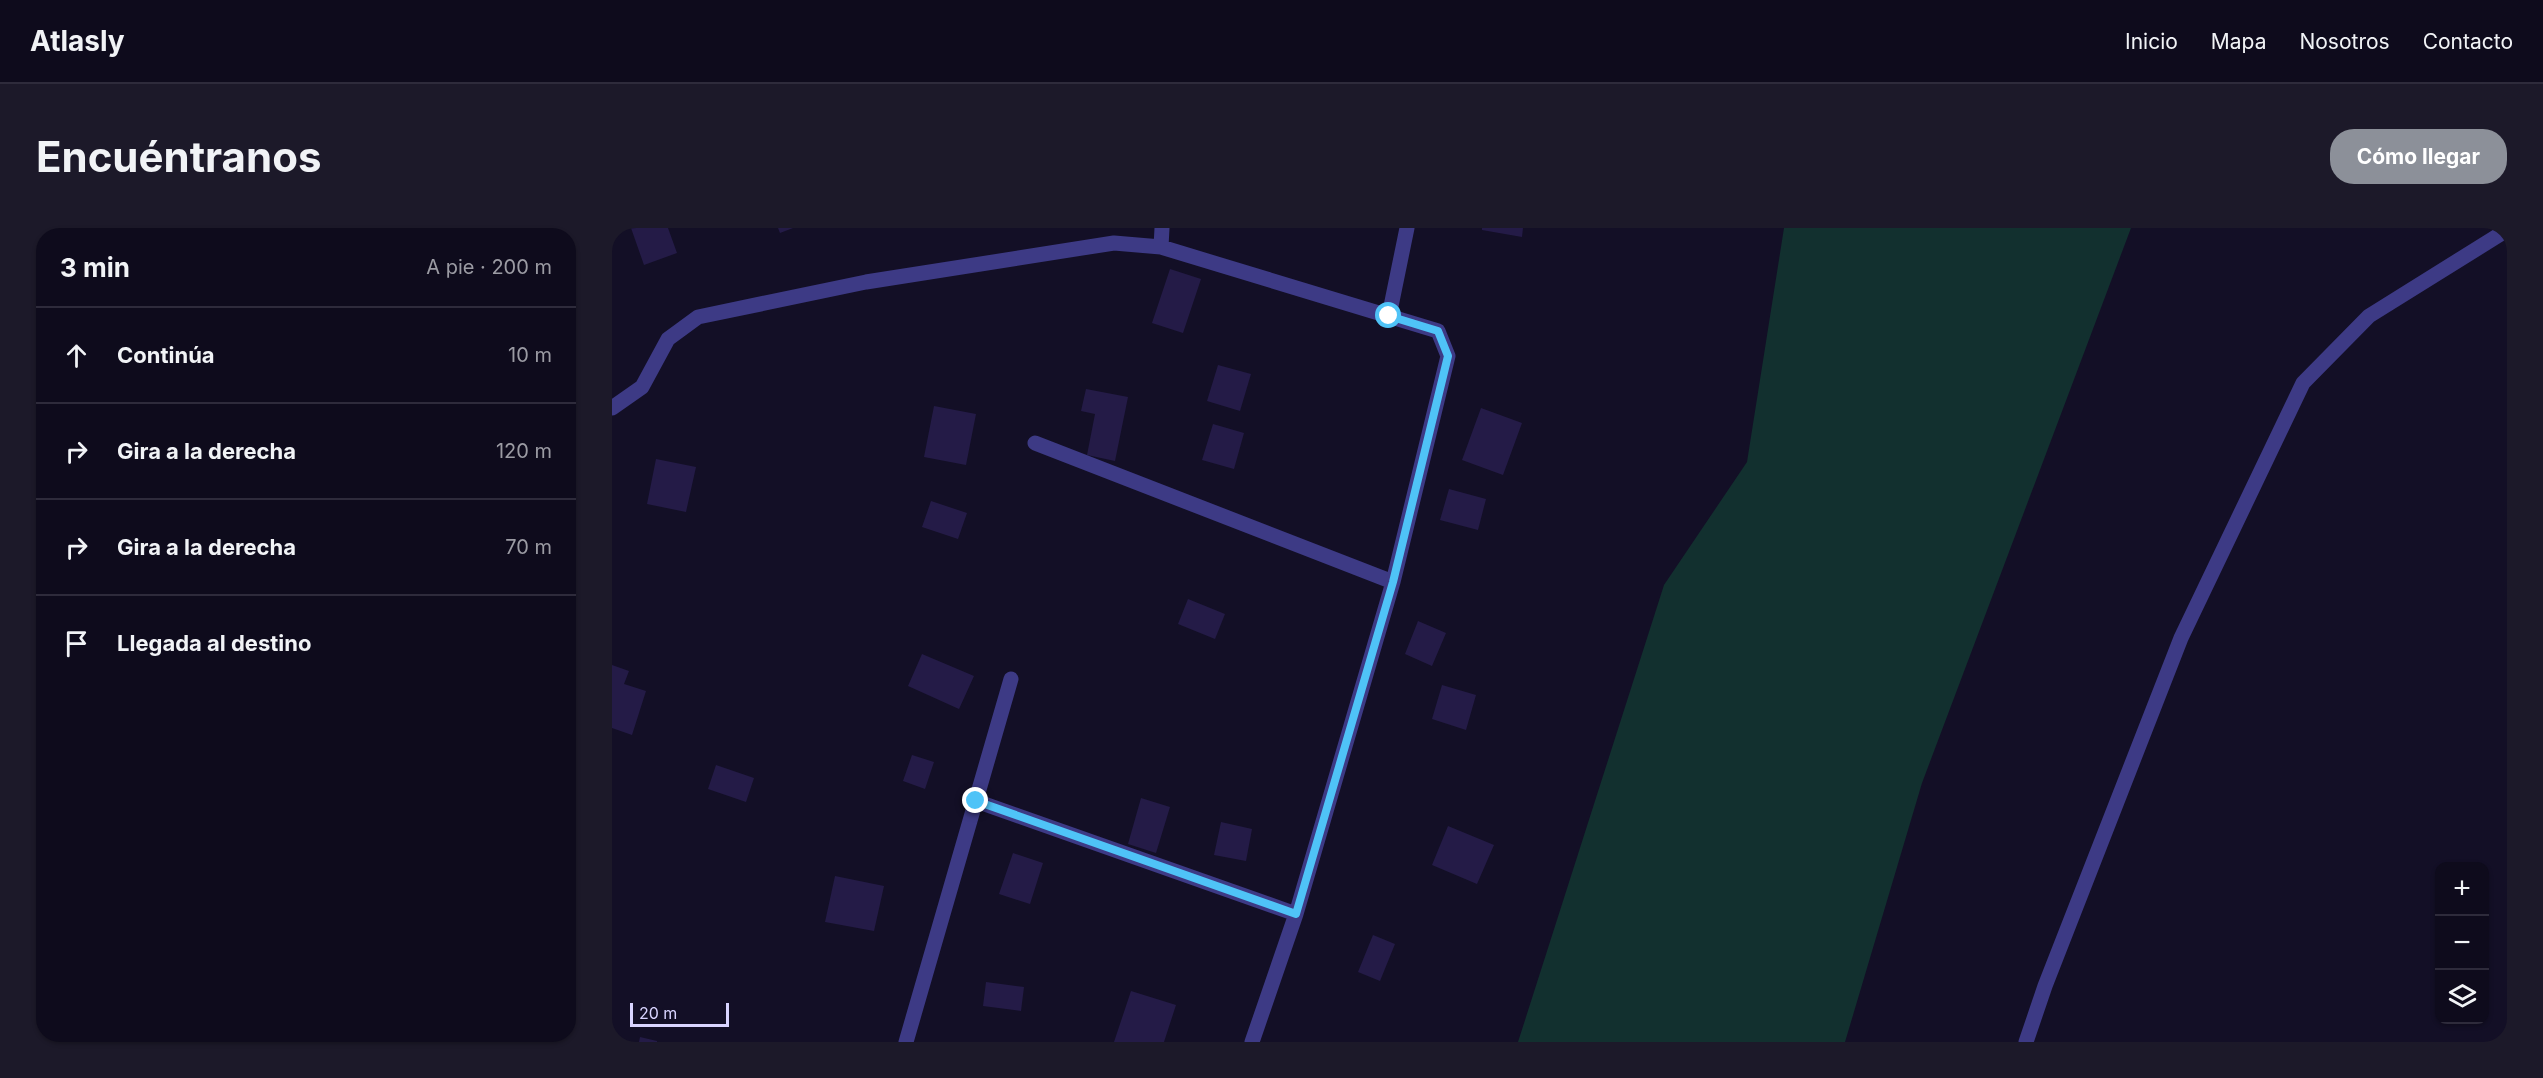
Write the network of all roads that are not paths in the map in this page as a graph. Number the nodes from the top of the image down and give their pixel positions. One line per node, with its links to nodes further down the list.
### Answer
1 (1162, 228): 4 (street)
2 (1407, 228): 5 (street)
3 (2507, 230): 14 (street)
4 (1161, 247): 5 (street); 6 (street)
5 (1389, 316): 8 (street)
6 (612, 408)
7 (1035, 442): 8 (street)
8 (1393, 582): 11 (street)
9 (1011, 679): 10 (street)
10 (976, 801): 11 (street); 12 (street)
11 (1296, 914): 13 (street)
12 (906, 1042)
13 (1252, 1042)
14 (2026, 1042)

